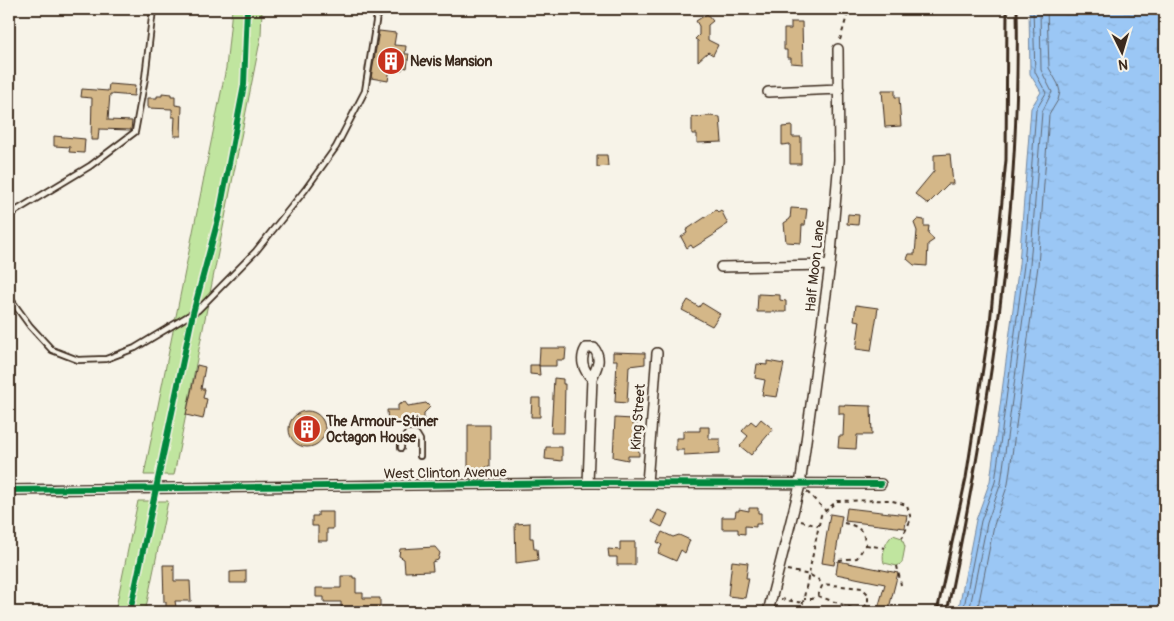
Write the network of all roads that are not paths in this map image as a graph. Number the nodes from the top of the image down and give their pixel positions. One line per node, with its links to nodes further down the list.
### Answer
1 (153, 9): 6 (lane)
2 (378, 9): 9 (lane)
3 (838, 49): 4 (street, Half Moon Lane)
4 (838, 89): 5 (street); 7 (street, Half Moon Lane)
5 (768, 92)
6 (9, 215)
7 (830, 266): 8 (street); 17 (street, Half Moon Lane)
8 (720, 267)
9 (9, 297)
10 (657, 353): 15 (street, King Street)
11 (592, 378): 14 (street)
12 (401, 448): 13 (lane)
13 (420, 456)
14 (588, 483): 15 (street, West Clinton Avenue); 18 (street, West Clinton Avenue)
15 (647, 483): 17 (street, West Clinton Avenue)
16 (881, 484): 17 (street, West Clinton Avenue)
17 (800, 485): 21 (street, Half Moon Lane)
18 (9, 490)
19 (736, 612): 20 (lane)
20 (742, 612)
21 (768, 612)

